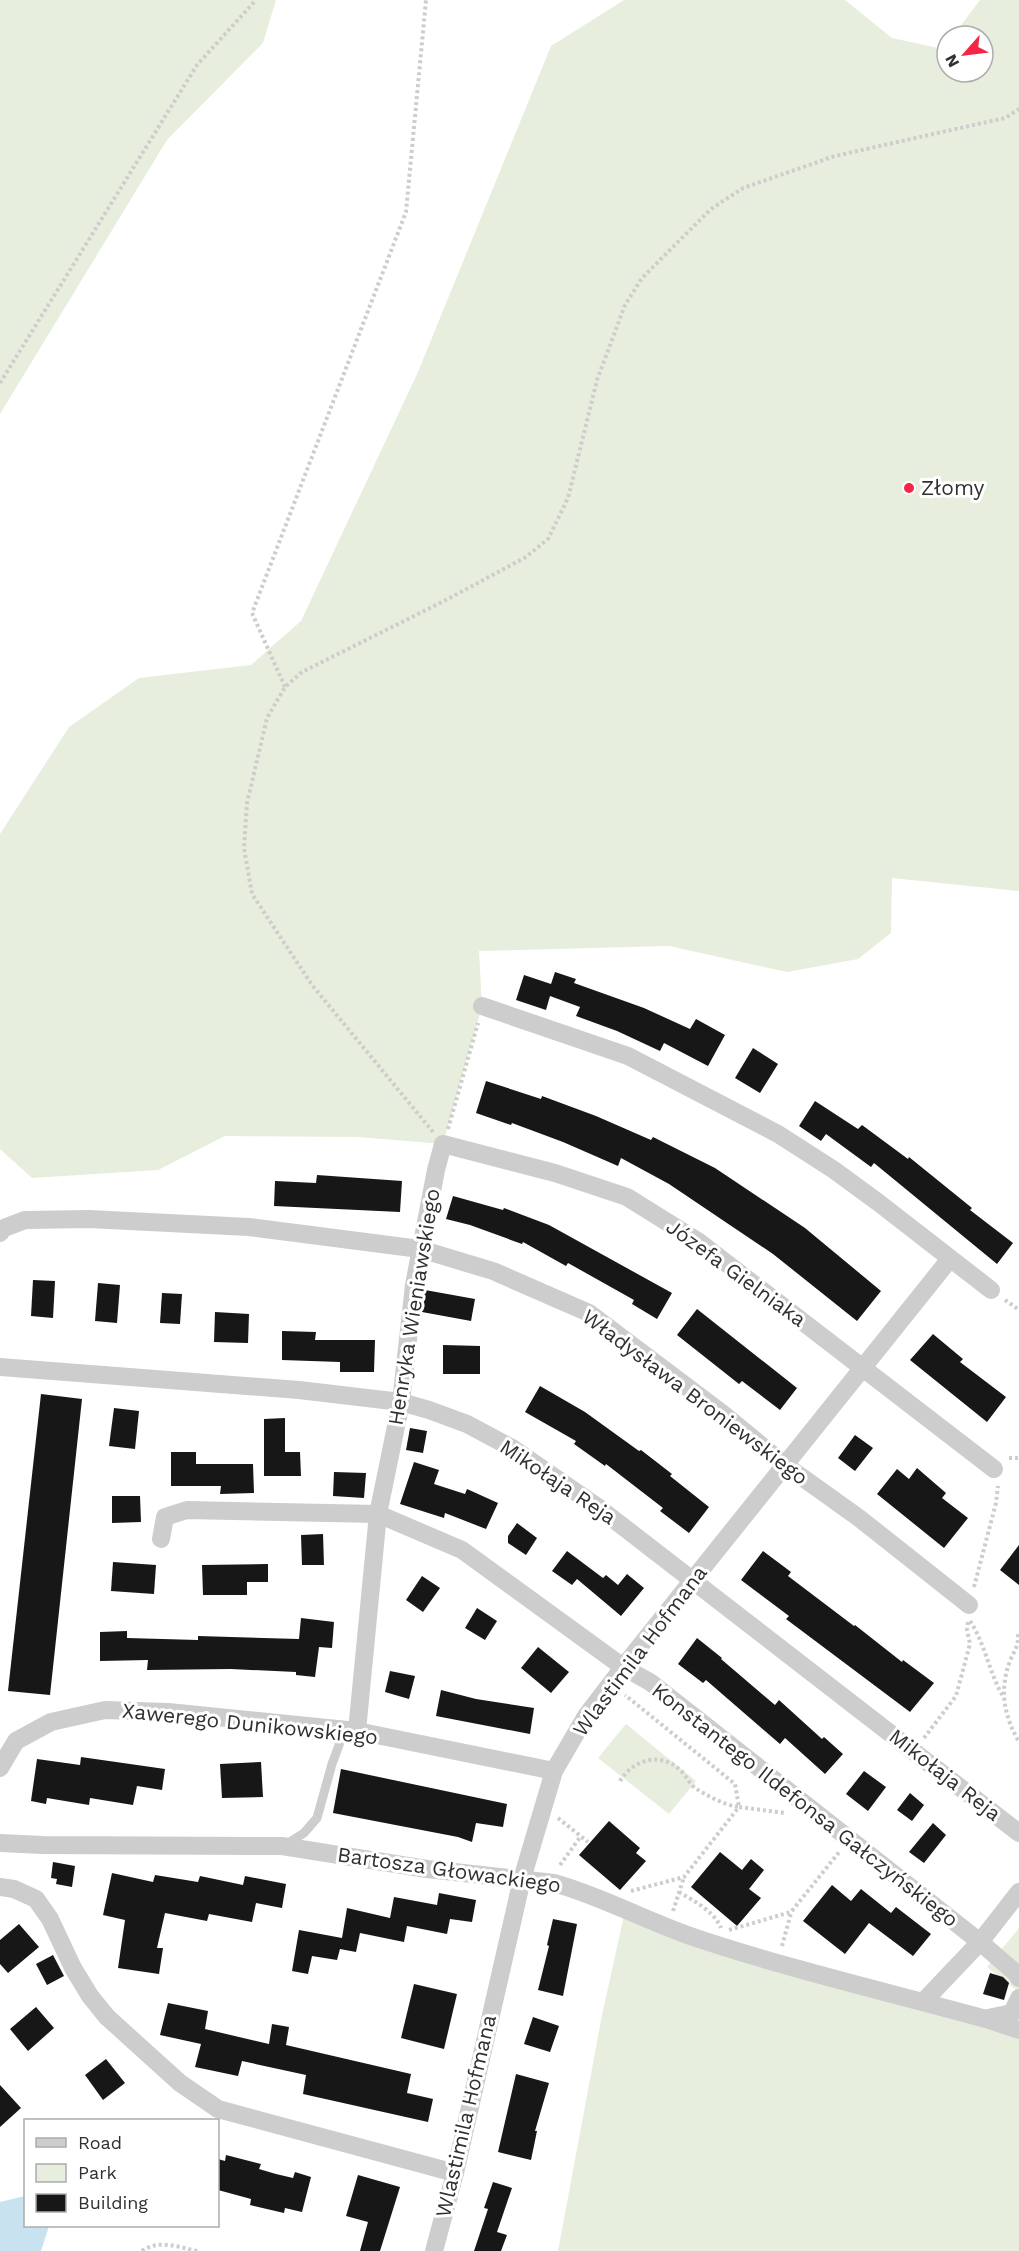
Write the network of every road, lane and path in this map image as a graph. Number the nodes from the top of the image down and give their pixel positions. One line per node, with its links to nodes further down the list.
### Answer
1 (256, 0): 4 (path)
2 (426, 0): 5 (path)
3 (1019, 109): 5 (path)
4 (0, 383)
5 (285, 687): 7 (path)
6 (482, 1006): 7 (path); 10 (street)
7 (443, 1144): 9 (street, Henryka Wieniawskiego); 13 (street, Józefa Gielniaka)
8 (0, 1233): 9 (street, Władysława Broniewskiego)
9 (420, 1250): 14 (street, Henryka Wieniawskiego); 15 (street, Władysława Broniewskiego)
10 (950, 1260): 11 (street); 13 (street, Wlastimila Hofmana)
11 (991, 1290)
12 (0, 1367): 14 (street, Mikołaja Reja)
13 (861, 1369): 15 (street, Wlastimila Hofmana); 16 (street, Józefa Gielniaka)
14 (401, 1402): 17 (street, Henryka Wieniawskiego); 19 (street, Mikołaja Reja)
15 (785, 1465): 19 (street, Wlastimila Hofmana); 20 (street, Władysława Broniewskiego)
16 (994, 1469)
17 (378, 1514): 18 (street, Konstantego Ildefonsa Gałczyńskiego); 22 (street, Konstantego Ildefonsa Gałczyńskiego); 25 (street, Henryka Wieniawskiego)
18 (161, 1539)
19 (692, 1580): 22 (street, Wlastimila Hofmana); 33 (street, Mikołaja Reja)
20 (969, 1611): 24 (path)
21 (1018, 1634): 24 (path)
22 (623, 1667): 23 (street, Wlastimila Hofmana); 31 (street, Konstantego Ildefonsa Gałczyńskiego)
23 (608, 1687): 28 (street, Wlastimila Hofmana); 30 (path)
24 (1003, 1696): 26 (path)
25 (351, 1730): 27 (street, Xawerego Dunikowskiego); 28 (street, Xawerego Dunikowskiego); 38 (lane)
26 (1019, 1742)
27 (0, 1768)
28 (554, 1771): 40 (street, Wlastimila Hofmana)
29 (620, 1781): 30 (path)
30 (739, 1807): 31 (path); 39 (path)
31 (813, 1813): 35 (street, Konstantego Ildefonsa Gałczyńskiego)
32 (552, 1814): 34 (path)
33 (1019, 1833)
34 (581, 1836): 36 (path); 40 (path)
35 (849, 1839): 45 (path); 49 (street, Konstantego Ildefonsa Gałczyńskiego)
36 (588, 1842)
37 (0, 1843): 38 (street, Bartosza Głowackiego)
38 (282, 1846): 40 (street, Bartosza Głowackiego)
39 (684, 1877): 42 (path); 44 (path)
40 (530, 1881): 44 (street, Bartosza Głowackiego); 56 (street, Wlastimila Hofmana)
41 (0, 1887): 56 (street)
42 (679, 1892): 46 (path); 47 (path)
43 (1019, 1892): 49 (street, Konstantego Ildefonsa Gałczyńskiego)
44 (602, 1901): 46 (street, Bartosza Głowackiego)
45 (791, 1912): 47 (path); 50 (path)
46 (666, 1927): 48 (street, Bartosza Głowackiego)
47 (723, 1932): 48 (path)
48 (700, 1939): 50 (street, Bartosza Głowackiego)
49 (980, 1942): 51 (street); 53 (street)
50 (777, 1962): 53 (street, Bartosza Głowackiego)
51 (1019, 1978)
52 (1019, 1998): 54 (street)
53 (923, 2002): 54 (street, Bartosza Głowackiego)
54 (986, 2019): 55 (street, Bartosza Głowackiego)
55 (1019, 2030)
56 (455, 2173): 59 (street, Wlastimila Hofmana)
57 (142, 2251): 58 (path)
58 (197, 2251)
59 (434, 2251)

